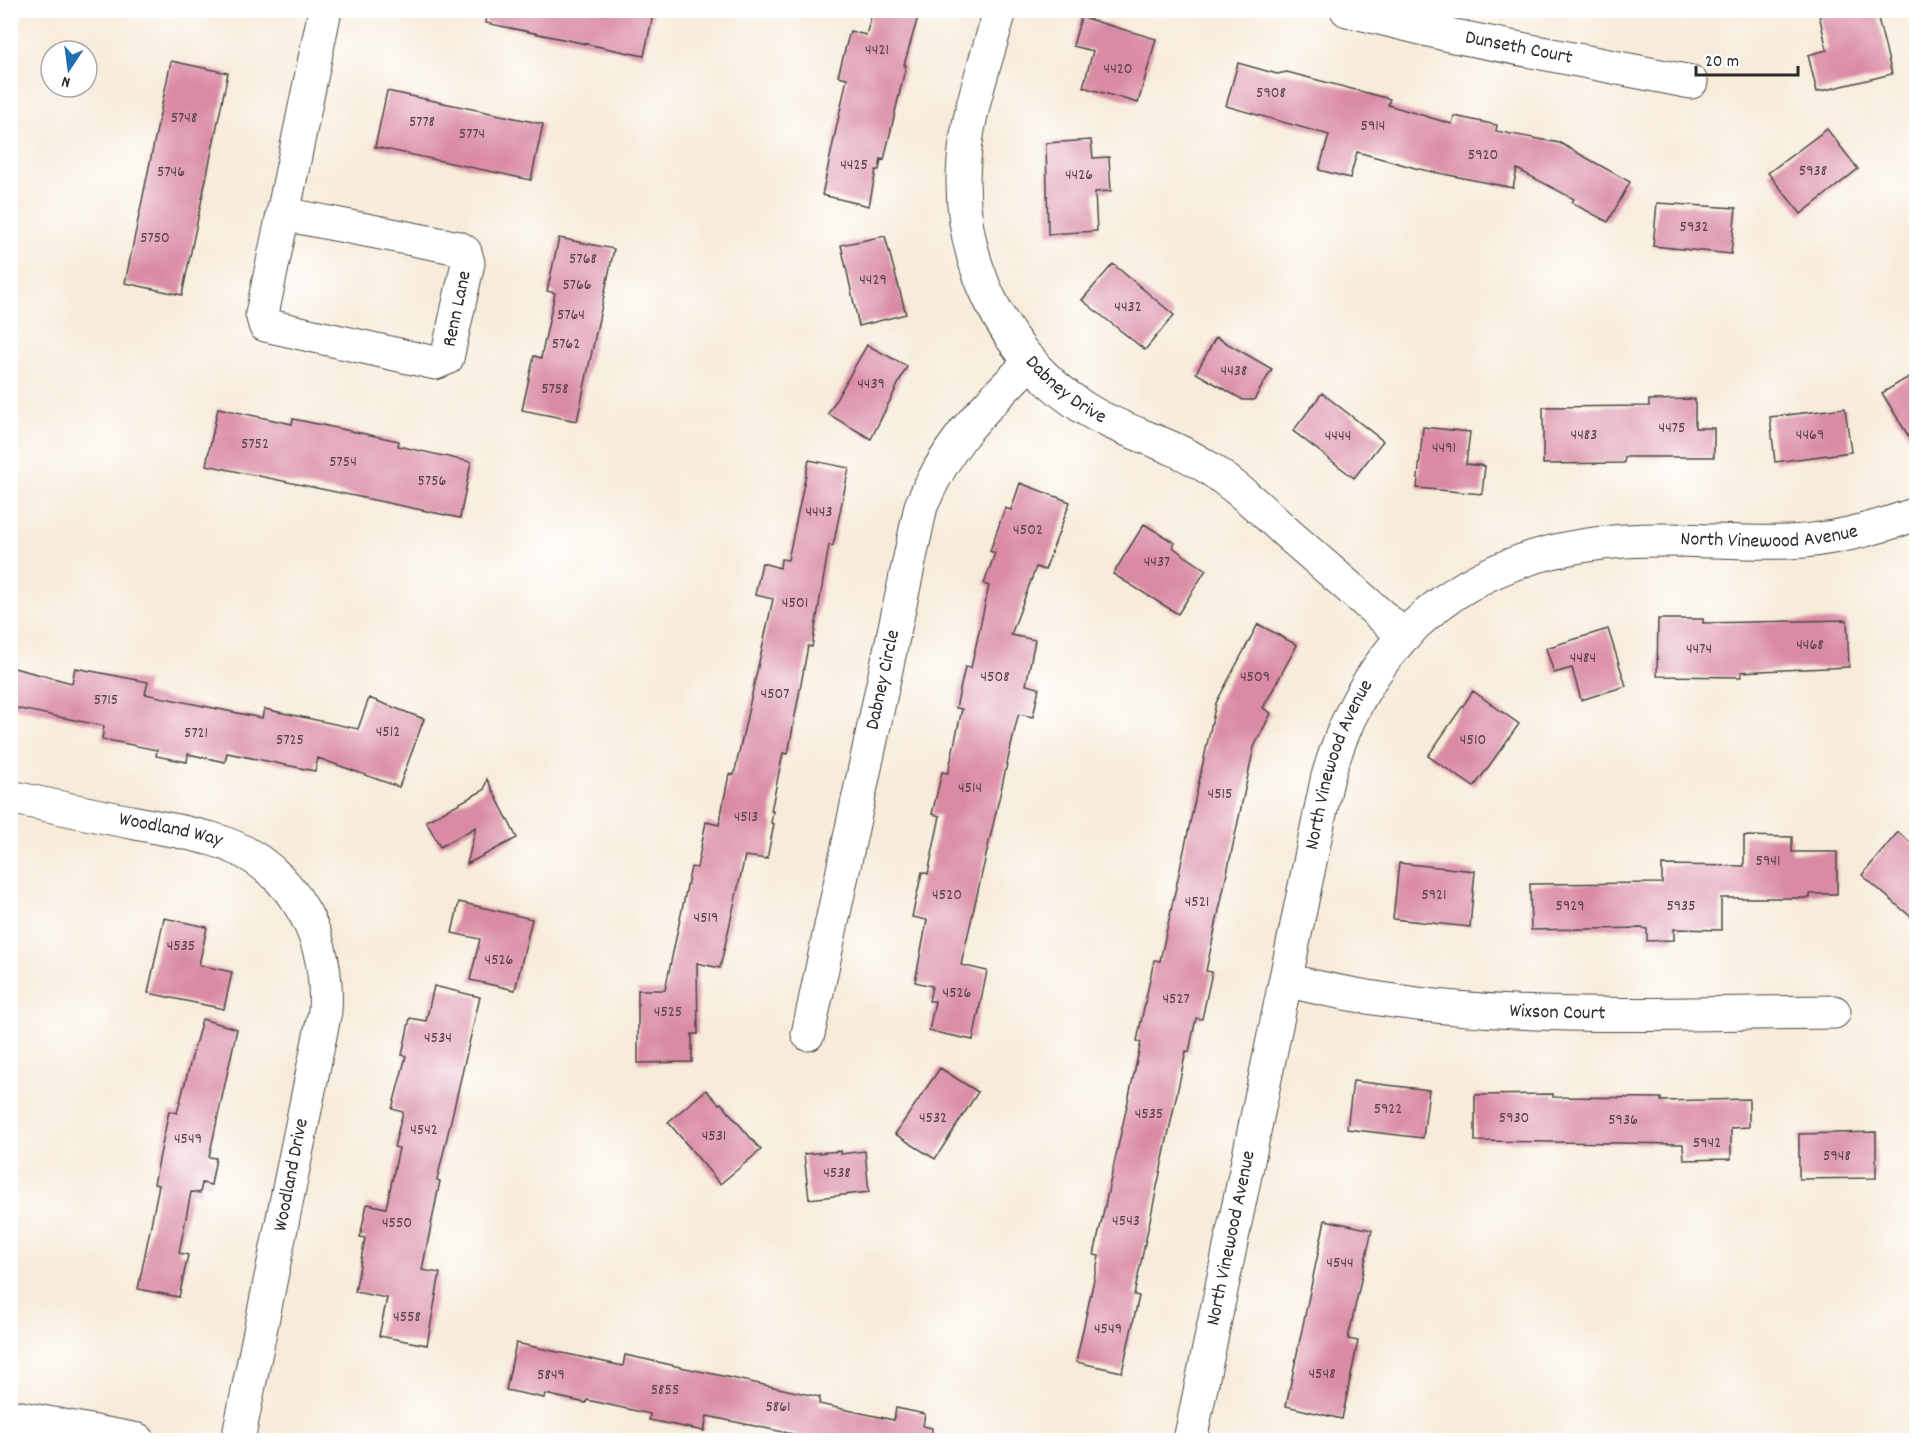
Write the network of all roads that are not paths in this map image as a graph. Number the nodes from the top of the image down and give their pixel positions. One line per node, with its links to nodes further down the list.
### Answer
1 (325, 10): 5 (street, Renn Lane)
2 (1000, 10): 6 (street, Dabney Drive)
3 (1347, 10): 4 (street, Dunseth Court)
4 (1691, 82)
5 (283, 214): 5 (street, Renn Lane)
6 (1031, 361): 8 (street, Dabney Drive); 13 (street, Dabney Circle)
7 (1917, 514): 8 (street, North Vinewood Avenue)
8 (1403, 635): 11 (street, North Vinewood Avenue)
9 (10, 797): 10 (street, Woodland Way)
10 (304, 911): 16 (street, Woodland Drive)
11 (1286, 980): 12 (street, Wixson Court); 17 (street, North Vinewood Avenue)
12 (1834, 1012)
13 (808, 1034)
14 (10, 1416): 15 (street)
15 (138, 1440)
16 (238, 1440)
17 (1190, 1440)

